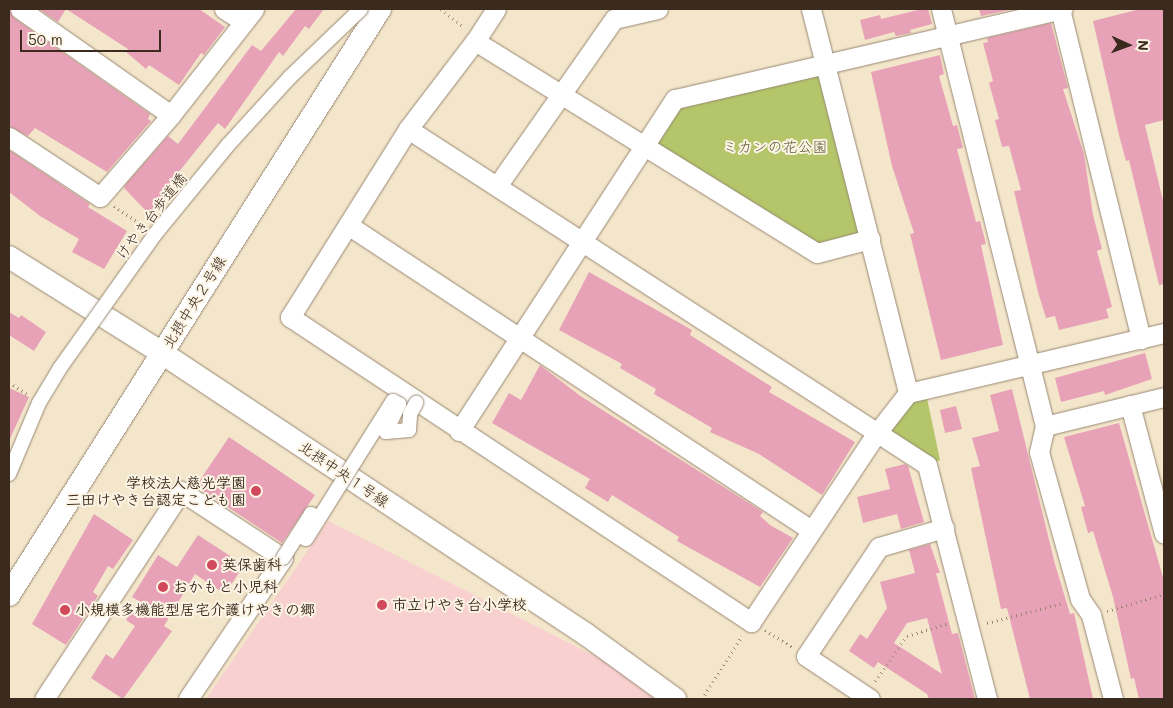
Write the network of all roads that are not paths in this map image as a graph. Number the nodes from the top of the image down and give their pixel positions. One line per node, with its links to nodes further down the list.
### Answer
1 (20, 9): 15 (street)
2 (224, 9): 10 (street)
3 (361, 9): 36 (street, けやき台歩道橋, bridge)
4 (380, 9): 27 (street, 北摂中央２号線)
5 (496, 9): 12 (street)
6 (658, 9): 14 (street)
7 (811, 9): 13 (street)
8 (940, 9): 11 (street)
9 (1061, 9): 11 (street); 26 (street)
10 (249, 15): 15 (street)
11 (948, 36): 13 (street); 28 (street)
12 (476, 41): 14 (street); 16 (street)
13 (824, 63): 18 (street); 21 (street)
14 (562, 93): 18 (street); 19 (street)
15 (171, 115): 17 (street)
16 (408, 128): 19 (street); 20 (street)
17 (9, 137)
18 (644, 144): 21 (street); 22 (street)
19 (497, 186): 22 (street)
20 (348, 225): 25 (street); 31 (street)
21 (870, 239): 29 (street)
22 (581, 240): 25 (street); 35 (street)
23 (9, 257): 27 (street, 北摂中央１号線)
24 (1164, 333): 26 (street)
25 (519, 337): 34 (street); 38 (street)
26 (1141, 339): 28 (street)
27 (162, 353): 41 (street, 北摂中央２号線); 45 (street, 北摂中央１号線)
28 (1029, 363): 29 (street); 33 (street)
29 (908, 393): 35 (street)
30 (1164, 397): 32 (street)
31 (416, 403): 34 (street); 40 (street, bridge)
32 (1130, 405): 33 (street); 39 (street)
33 (1044, 426): 47 (street)
34 (459, 431): 38 (street)
35 (876, 434): 37 (street); 38 (street)
36 (9, 474)
37 (944, 528): 42 (street); 46 (street)
38 (811, 530)
39 (1164, 534)
40 (283, 558): 43 (street); 44 (street)
41 (9, 595)
42 (867, 697)
43 (44, 699)
44 (188, 699)
45 (674, 699)
46 (987, 699)
47 (1113, 699)

